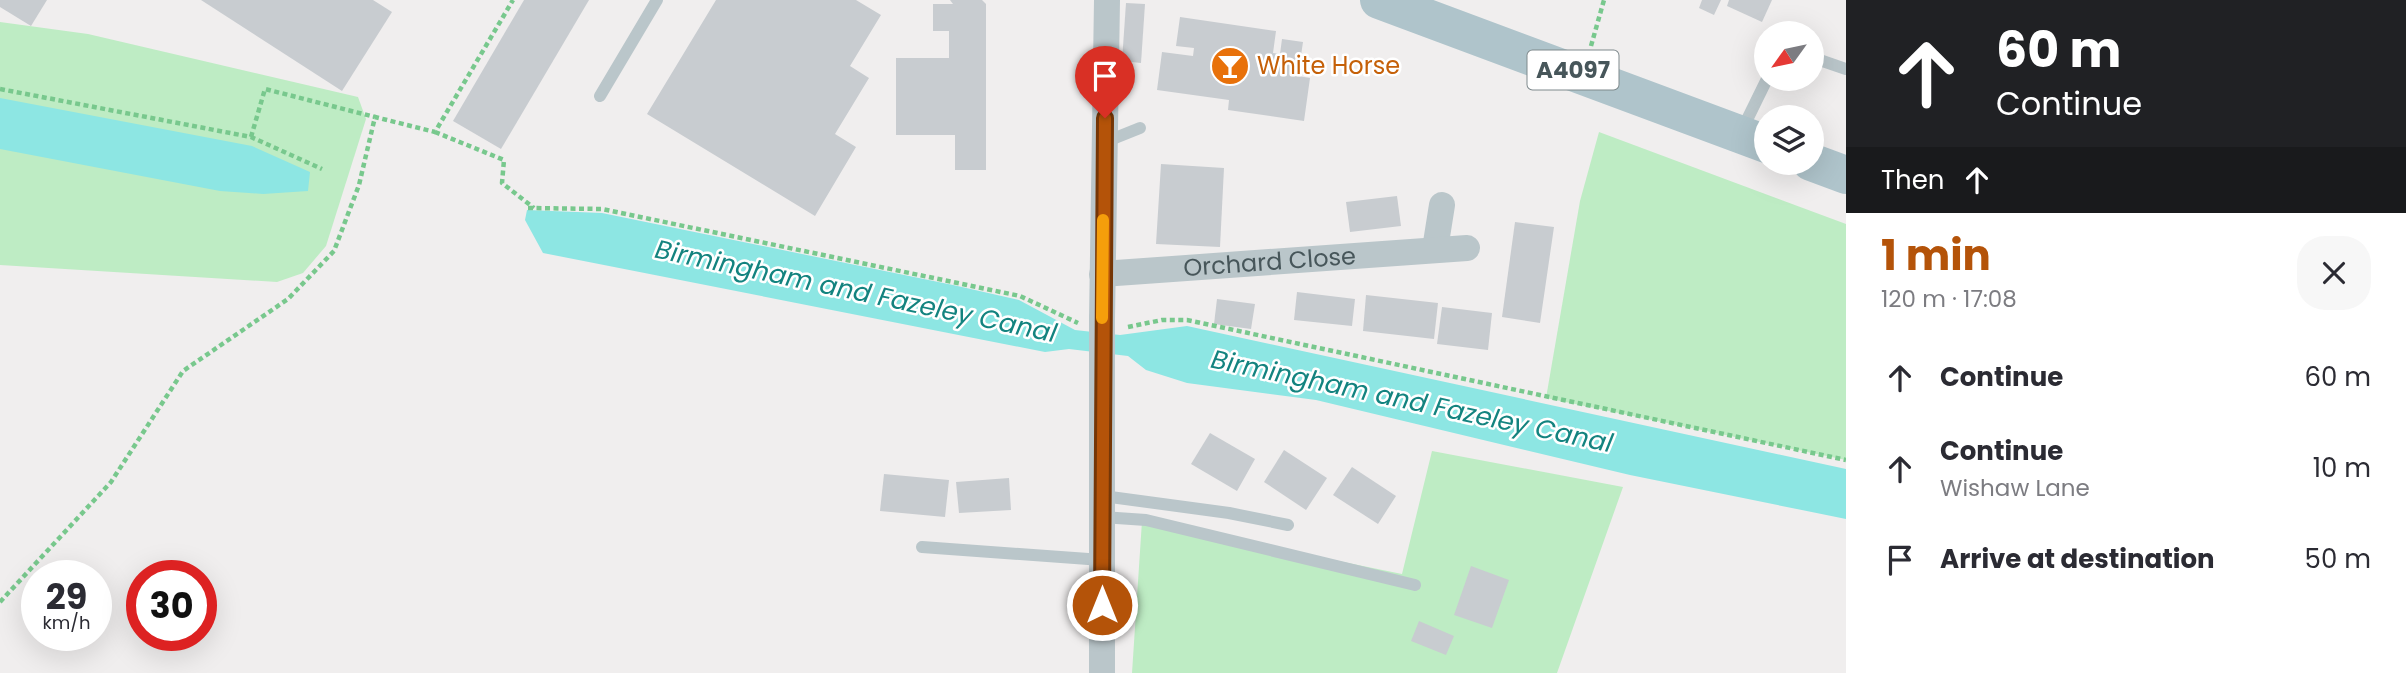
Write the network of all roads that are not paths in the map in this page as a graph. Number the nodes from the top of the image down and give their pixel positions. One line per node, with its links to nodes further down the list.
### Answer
1 (657, 0): 7 (lane)
2 (1107, 0): 10 (street)
3 (1379, 0): 9 (main road, A4097)
4 (1824, 61): 5 (lane)
5 (1846, 69)
6 (1764, 91): 9 (lane)
7 (600, 96)
8 (1140, 128): 10 (lane)
9 (1753, 140)
10 (1104, 142): 16 (street)
11 (1824, 167): 12 (main road)
12 (1846, 175)
13 (1443, 205): 15 (street)
14 (1467, 248): 15 (street, Orchard Close)
15 (1435, 249): 16 (street, Orchard Close)
16 (1102, 274): 17 (street, bridge)
17 (1102, 507): 18 (lane); 20 (street); 21 (lane)
18 (1288, 525)
19 (922, 547): 20 (lane)
20 (1102, 560): 22 (street)
21 (1415, 585)
22 (1101, 673)

